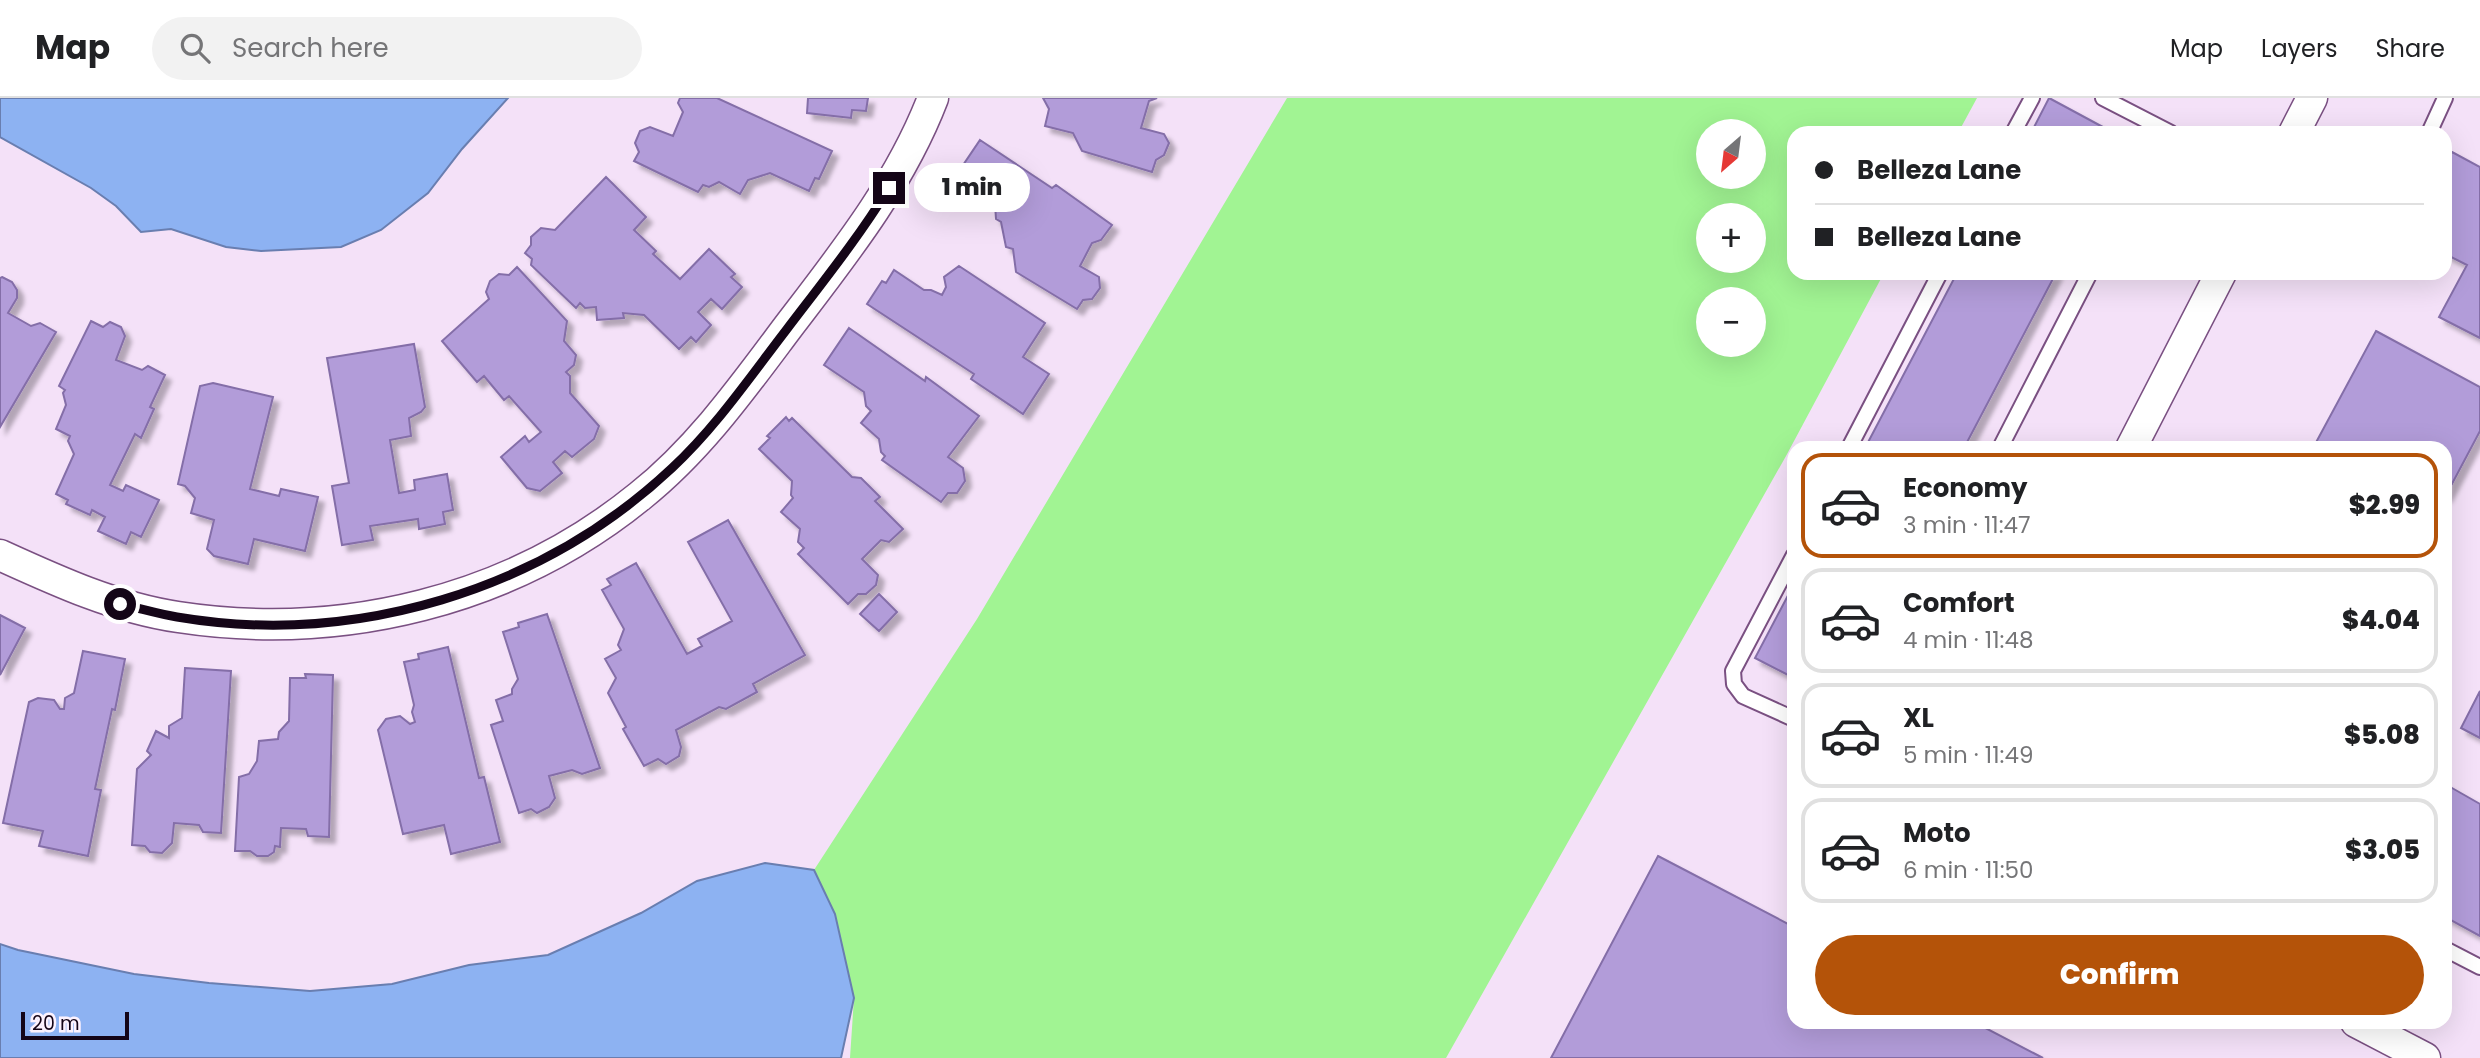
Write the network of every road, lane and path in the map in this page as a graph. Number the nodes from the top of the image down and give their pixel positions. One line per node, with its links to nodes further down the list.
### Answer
1 (933, 98): 16 (street)
2 (2032, 98): 6 (lane)
3 (2103, 98): 7 (lane)
4 (2312, 98): 8 (street)
5 (2445, 98): 9 (lane)
6 (2017, 126)
7 (2155, 126)
8 (2298, 126)
9 (2432, 126)
10 (1937, 280): 13 (lane)
11 (2086, 280): 14 (lane)
12 (2217, 280): 15 (street)
13 (1853, 441)
14 (2004, 441)
15 (2135, 441)
16 (0, 555)
17 (1787, 568): 18 (lane)
18 (1787, 716)
19 (2452, 953): 20 (lane)
20 (2480, 967)
21 (2369, 1029): 22 (street)
22 (2425, 1058)

